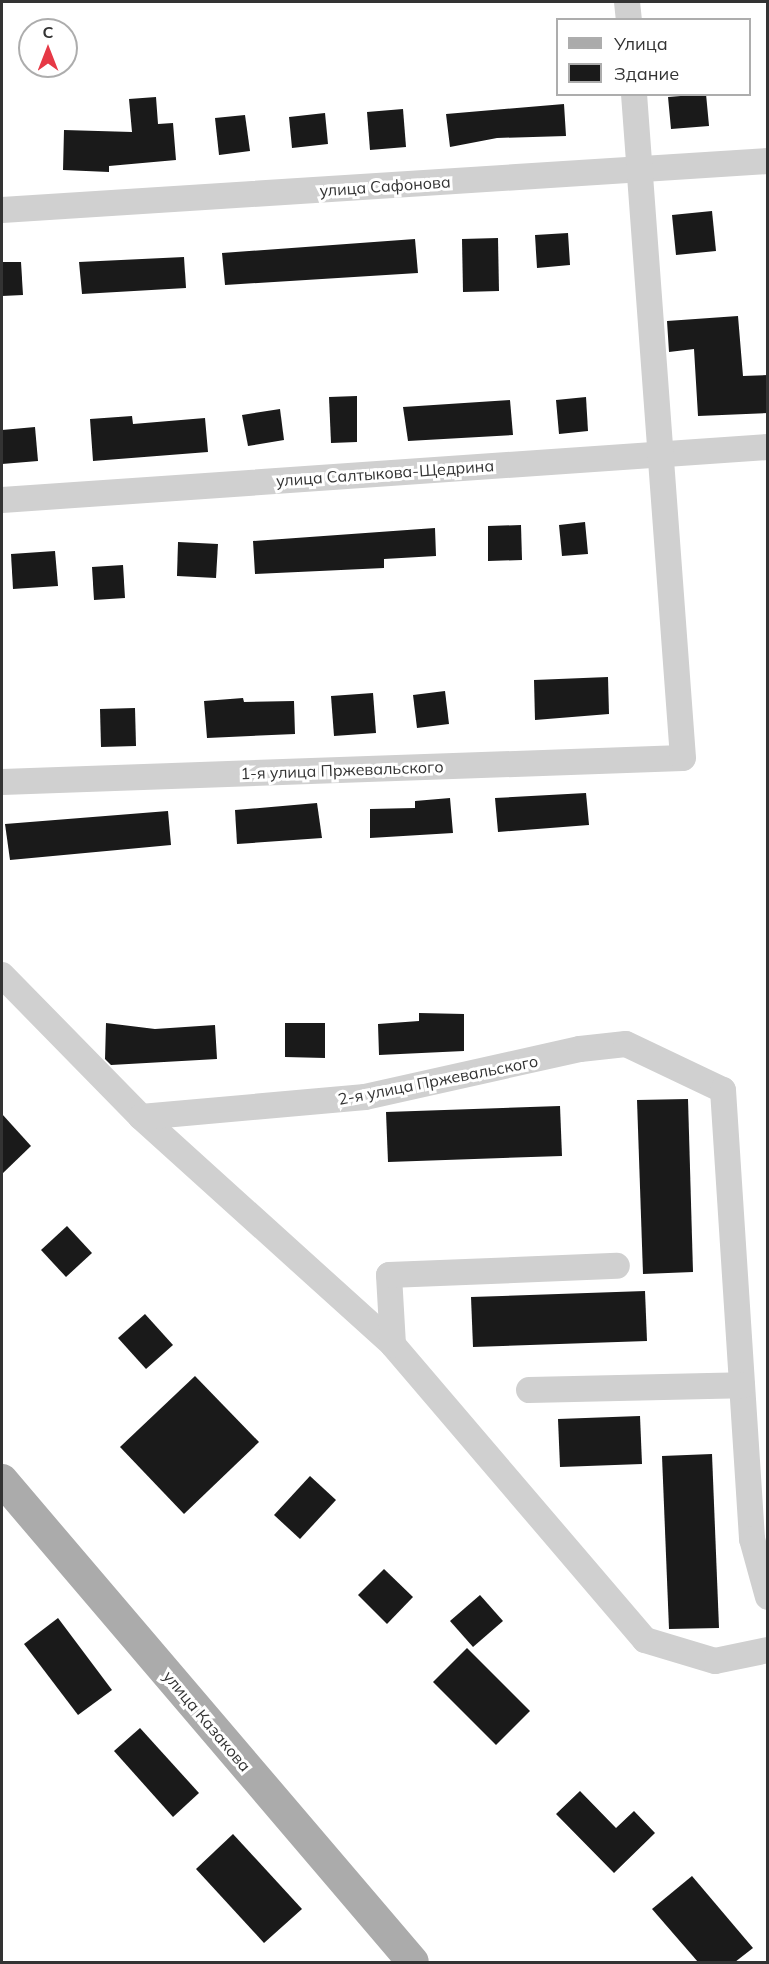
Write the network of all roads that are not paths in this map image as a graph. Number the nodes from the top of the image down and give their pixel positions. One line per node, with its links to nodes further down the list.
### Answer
1 (627, 2): 2 (street)
2 (629, 18)
3 (634, 96): 5 (street)
4 (768, 161): 5 (street, улица Сафонова)
5 (640, 170): 6 (street, улица Сафонова); 8 (street)
6 (2, 210)
7 (768, 447): 8 (street, улица Салтыкова-Щедрина)
8 (660, 454): 9 (street, улица Салтыкова-Щедрина); 10 (street, 1-я улица Пржевальского)
9 (2, 500)
10 (2, 782)
11 (2, 975): 12 (street)
12 (141, 1117): 14 (street); 15 (street, 2-я улица Пржевальского)
13 (617, 1266): 14 (street)
14 (393, 1345): 19 (street)
15 (742, 1385): 16 (street); 18 (street)
16 (529, 1390)
17 (2, 1480): 20 (main road, улица Казакова)
18 (768, 1598)
19 (768, 1650)
20 (413, 1962)

